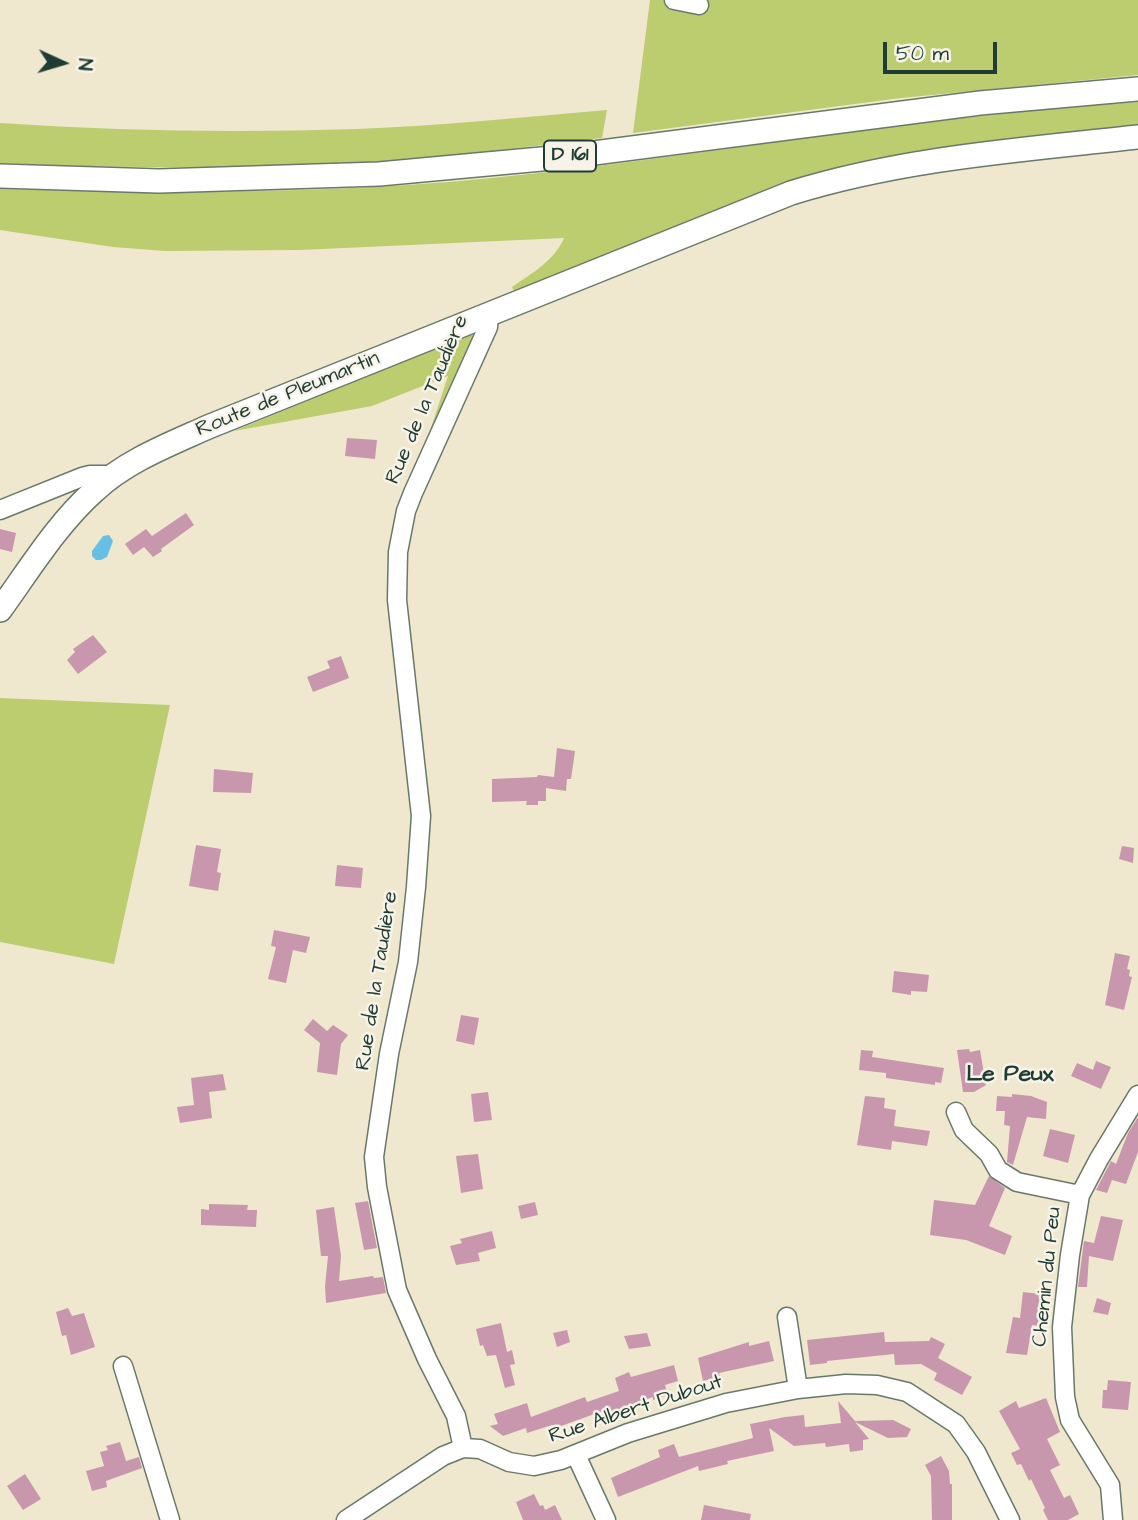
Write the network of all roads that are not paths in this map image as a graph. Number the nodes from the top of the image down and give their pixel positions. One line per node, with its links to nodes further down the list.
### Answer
1 (674, 0): 2 (street)
2 (699, 5)
3 (1138, 89): 5 (main road, D 161)
4 (1138, 137): 6 (main road, Route de Pleumartin)
5 (0, 176)
6 (489, 314): 7 (main road, Route de Pleumartin); 16 (street, Rue de la Taudière)
7 (114, 475): 8 (street); 9 (main road, Route de Pleumartin)
8 (0, 510)
9 (0, 610)
10 (1138, 1095): 12 (street, Chemin du Peu)
11 (956, 1112): 12 (street, Chemin du Peu)
12 (1080, 1195): 22 (street, Chemin du Peu)
13 (787, 1317): 15 (street)
14 (123, 1366): 18 (street)
15 (797, 1389): 17 (street, Rue Albert Dubout); 21 (street, Rue Albert Dubout)
16 (463, 1448): 17 (street, Rue Albert Dubout); 19 (street)
17 (576, 1455): 20 (street)
18 (170, 1520)
19 (346, 1520)
20 (606, 1520)
21 (1010, 1520)
22 (1113, 1520)

